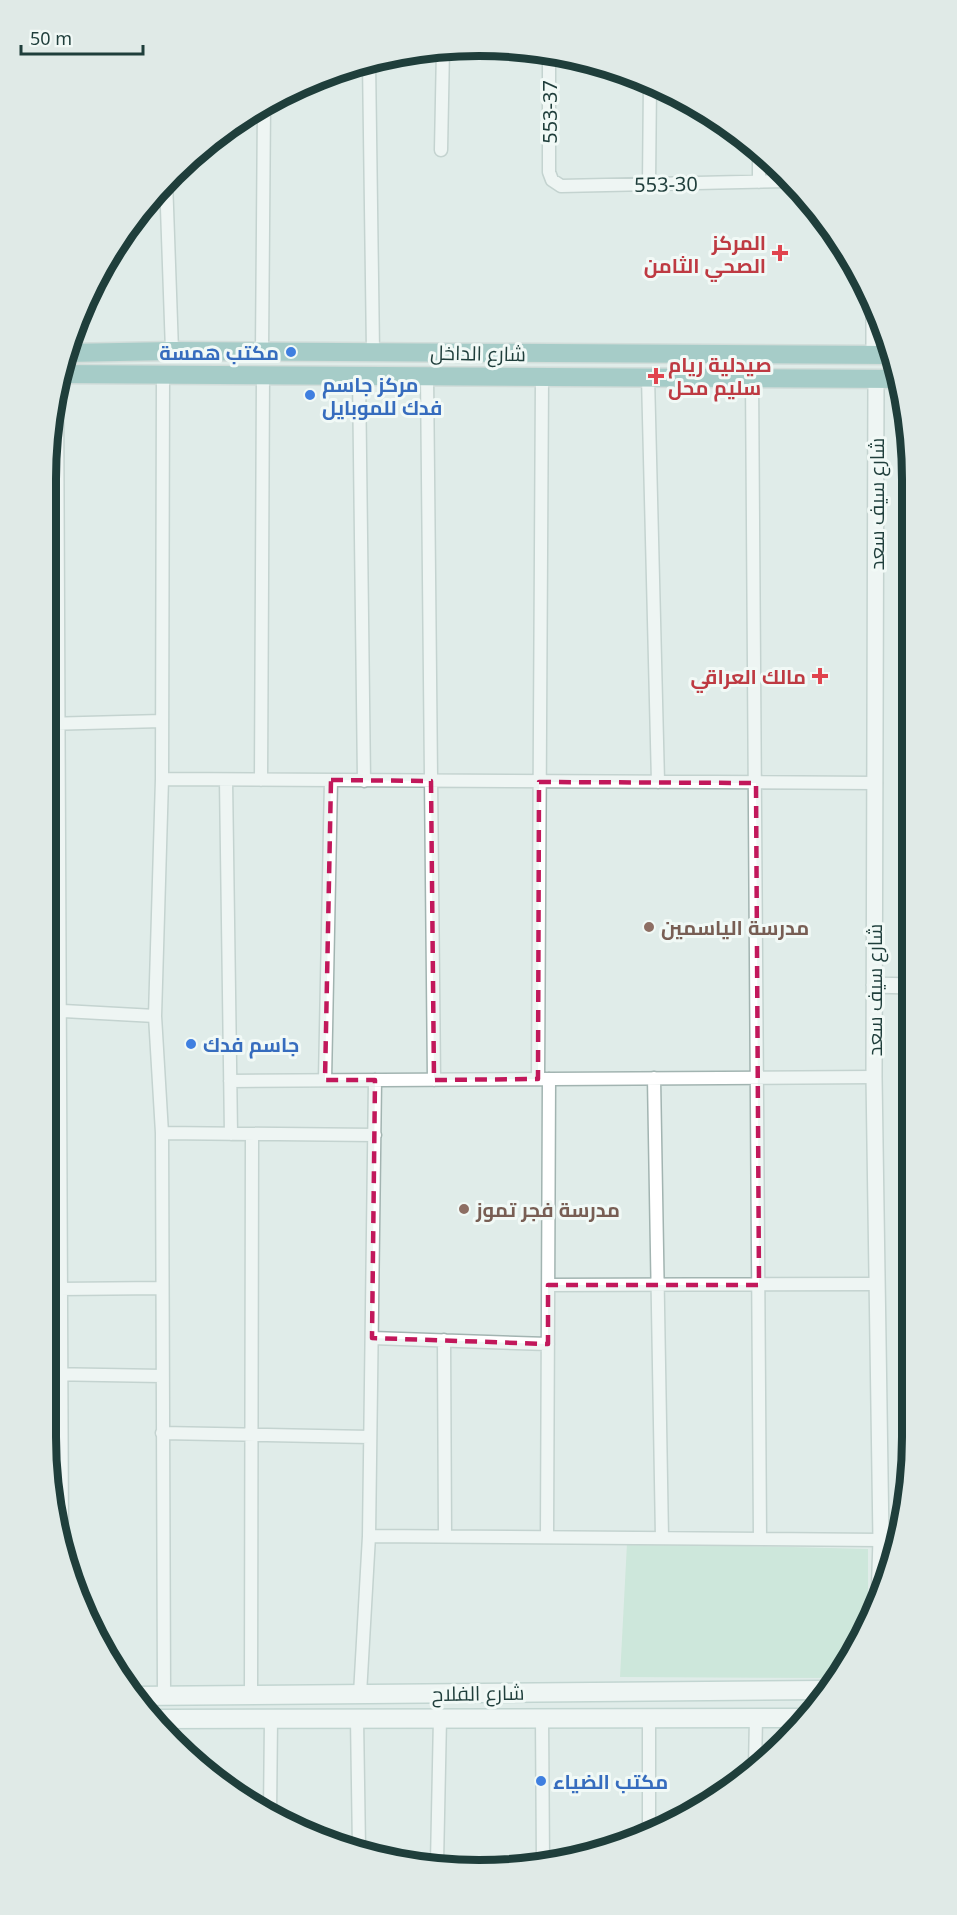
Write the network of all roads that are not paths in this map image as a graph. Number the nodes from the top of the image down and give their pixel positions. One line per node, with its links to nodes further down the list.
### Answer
1 (443, 57): 6 (street)
2 (549, 62): 8 (street, 553-37)
3 (369, 70): 15 (street)
4 (650, 92): 11 (street)
5 (264, 114): 14 (street)
6 (441, 150)
7 (759, 162): 10 (street)
8 (549, 172): 11 (street, 553-30)
9 (780, 181): 10 (street, 553-30)
10 (759, 182): 11 (street, 553-30)
11 (649, 184)
12 (166, 193): 13 (street)
13 (172, 351): 14 (main road, شارع الداخل); 16 (main road, شارع الداخل)
14 (262, 351): 15 (main road, شارع الداخل)
15 (373, 352): 17 (main road, شارع الداخل)
16 (75, 353)
17 (882, 355)
18 (69, 374): 19 (main road, شارع الداخل)
19 (163, 374): 20 (main road, شارع الداخل); 29 (street)
20 (263, 374): 21 (main road, شارع الداخل); 33 (street)
21 (359, 374): 22 (main road, شارع الداخل); 35 (street)
22 (426, 375): 23 (main road, شارع الداخل); 36 (street)
23 (542, 377): 24 (main road, شارع الداخل); 37 (street)
24 (648, 377): 25 (main road, شارع الداخل); 38 (street)
25 (752, 377): 26 (main road, شارع الداخل); 39 (street)
26 (876, 379): 27 (main road, شارع الداخل); 40 (street, شارع سيف سعد)
27 (889, 379)
28 (57, 440): 30 (street)
29 (162, 721): 30 (street); 31 (street)
30 (58, 723): 43 (street)
31 (162, 779): 32 (street); 44 (street)
32 (226, 780): 33 (street); 52 (street)
33 (261, 780): 34 (street)
34 (331, 780): 35 (street); 49 (street)
35 (364, 781): 36 (street)
36 (431, 781): 37 (street); 51 (street)
37 (539, 782): 38 (street); 48 (street)
38 (658, 782): 39 (street)
39 (756, 783): 40 (street); 45 (street)
40 (876, 783): 41 (street, شارع سيف سعد)
41 (874, 985): 42 (street); 46 (street, شارع سيف سعد)
42 (902, 986)
43 (58, 1011): 44 (street); 61 (street)
44 (155, 1016): 53 (street)
45 (758, 1077): 46 (street); 47 (street); 60 (street)
46 (874, 1077): 57 (street, شارع سيف سعد)
47 (654, 1078): 48 (street); 59 (street)
48 (544, 1079): 51 (street); 58 (street)
49 (325, 1080): 50 (street); 52 (street)
50 (375, 1080): 51 (street); 56 (street)
51 (434, 1080)
52 (230, 1081): 54 (street)
53 (162, 1133): 54 (street); 62 (street)
54 (231, 1134): 55 (street)
55 (252, 1135): 56 (street); 69 (street)
56 (375, 1135): 63 (street)
57 (876, 1284): 60 (street); 77 (street, شارع سيف سعد)
58 (548, 1285): 59 (street); 65 (street)
59 (657, 1285): 60 (street); 75 (street)
60 (759, 1285): 76 (street)
61 (59, 1288): 62 (street); 66 (street)
62 (162, 1288): 67 (street)
63 (372, 1338): 64 (street); 70 (street)
64 (444, 1340): 65 (street); 73 (street)
65 (548, 1344): 74 (street)
66 (59, 1374): 67 (street); 71 (street)
67 (162, 1376): 68 (street)
68 (162, 1433): 69 (street); 83 (street)
69 (252, 1434): 70 (street); 81 (street)
70 (370, 1437): 72 (street)
71 (61, 1505)
72 (369, 1536): 73 (street); 80 (street)
73 (445, 1536): 74 (street)
74 (547, 1537): 75 (street)
75 (662, 1538): 76 (street)
76 (760, 1539): 77 (street)
77 (881, 1540): 78 (street, شارع سيف سعد)
78 (880, 1568)
79 (817, 1690): 80 (main road, شارع الفلاح)
80 (360, 1694): 81 (main road, شارع الفلاح)
81 (251, 1695): 83 (main road, شارع الفلاح)
82 (145, 1696): 83 (main road, شارع الفلاح)
83 (164, 1696)
84 (649, 1717): 85 (main road, شارع الفلاح); 89 (main road, شارع الفلاح); 94 (street)
85 (756, 1717): 90 (main road, شارع الفلاح); 92 (street)
86 (271, 1718): 87 (main road, شارع الفلاح); 91 (main road, شارع الفلاح); 93 (street)
87 (357, 1718): 88 (main road, شارع الفلاح); 95 (street)
88 (440, 1718): 89 (main road, شارع الفلاح); 97 (street)
89 (542, 1718): 96 (street)
90 (795, 1718)
91 (168, 1724)
92 (755, 1756)
93 (270, 1805)
94 (649, 1823)
95 (359, 1842)
96 (543, 1854)
97 (437, 1858)

